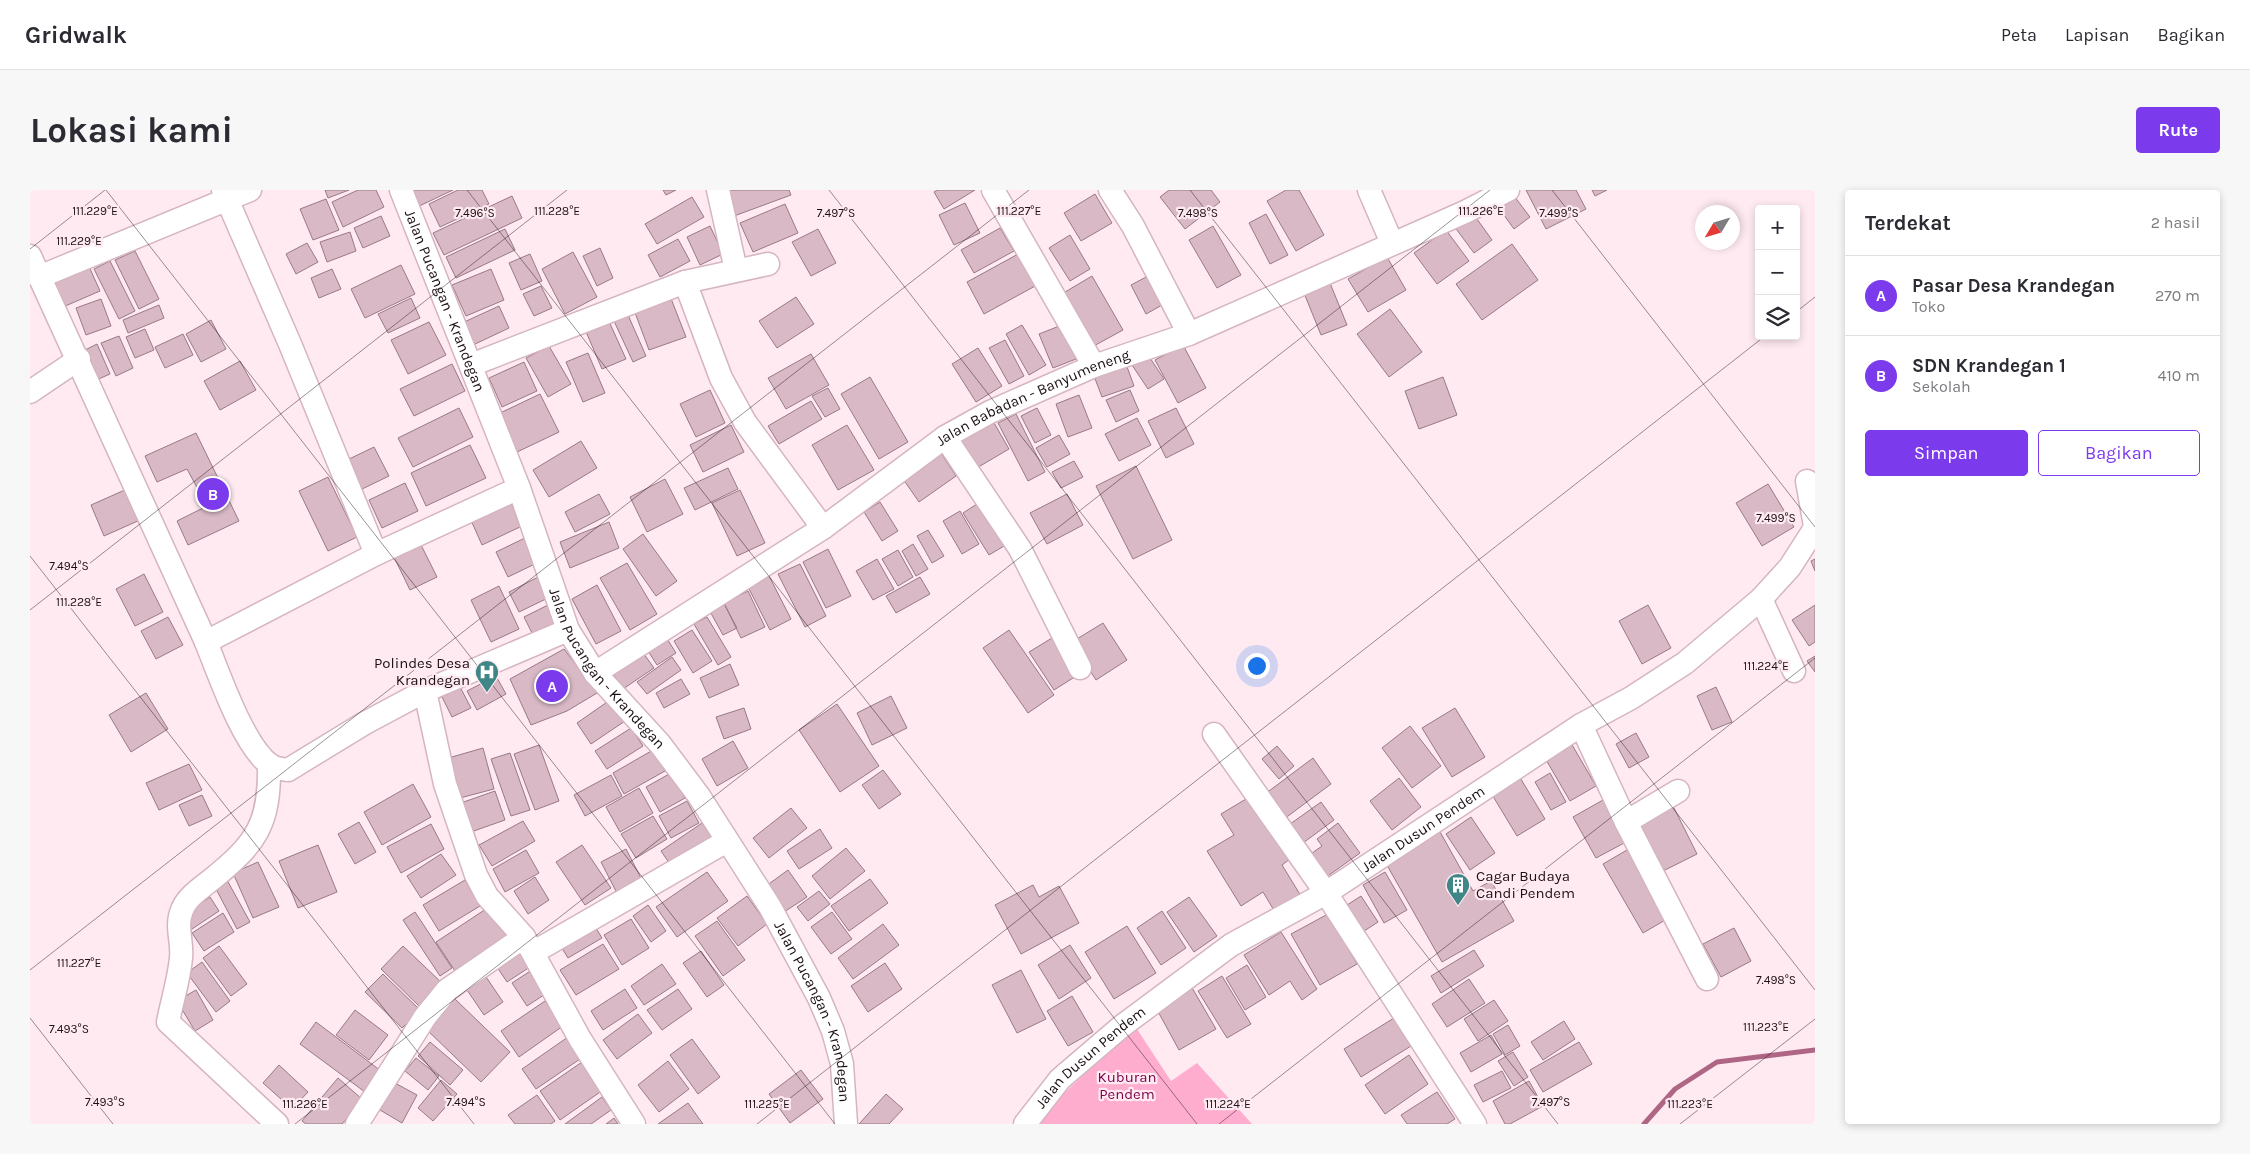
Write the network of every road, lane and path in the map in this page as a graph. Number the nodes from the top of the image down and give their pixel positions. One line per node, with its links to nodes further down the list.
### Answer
1 (250, 190): 8 (street)
2 (401, 190): 17 (street, Jalan Pucangan - Krandegan)
3 (718, 190): 12 (street)
4 (992, 190): 18 (street)
5 (1110, 190): 15 (street)
6 (1369, 190): 9 (street)
7 (1508, 190): 9 (street, Jalan Babadan - Banyumeneng)
8 (225, 195): 13 (street); 25 (street)
9 (1392, 243): 15 (street, Jalan Babadan - Banyumeneng)
10 (30, 256): 13 (street)
11 (768, 264): 12 (street)
12 (736, 270): 14 (street)
13 (40, 277): 16 (street)
14 (685, 282): 17 (street); 24 (street)
15 (1189, 334): 18 (street, Jalan Babadan - Banyumeneng)
16 (78, 359): 19 (street); 28 (street)
17 (471, 365): 22 (street, Jalan Pucangan - Krandegan)
18 (1094, 366): 20 (street, Jalan Babadan - Banyumeneng)
19 (30, 392)
20 (945, 438): 24 (street, Jalan Babadan - Banyumeneng); 29 (street)
21 (1807, 481): 23 (street, Jalan Dusun Pendem)
22 (519, 488): 25 (street); 27 (street, Jalan Pucangan - Krandegan)
23 (1815, 527): 26 (street, Jalan Dusun Pendem)
24 (823, 528): 31 (street, Jalan Babadan - Banyumeneng)
25 (376, 554): 28 (street)
26 (1761, 599): 30 (street); 33 (street, Jalan Dusun Pendem)
27 (568, 630): 31 (street, Jalan Pucangan - Krandegan); 32 (street)
28 (206, 642): 35 (street)
29 (1080, 668)
30 (1794, 671)
31 (595, 673): 38 (street, Jalan Pucangan - Krandegan)
32 (425, 691): 35 (street); 40 (street)
33 (1581, 725): 37 (street); 39 (street, Jalan Dusun Pendem)
34 (1214, 734): 39 (street)
35 (269, 764): 42 (street)
36 (1678, 792): 37 (street)
37 (1626, 822): 41 (street)
38 (727, 841): 40 (street); 45 (street, Jalan Pucangan - Krandegan)
39 (1326, 893): 46 (street, Jalan Dusun Pendem); 47 (street)
40 (529, 945): 43 (street); 44 (street)
41 (1707, 979)
42 (277, 1124)
43 (357, 1124)
44 (634, 1124)
45 (846, 1124)
46 (1025, 1124)
47 (1475, 1124)

